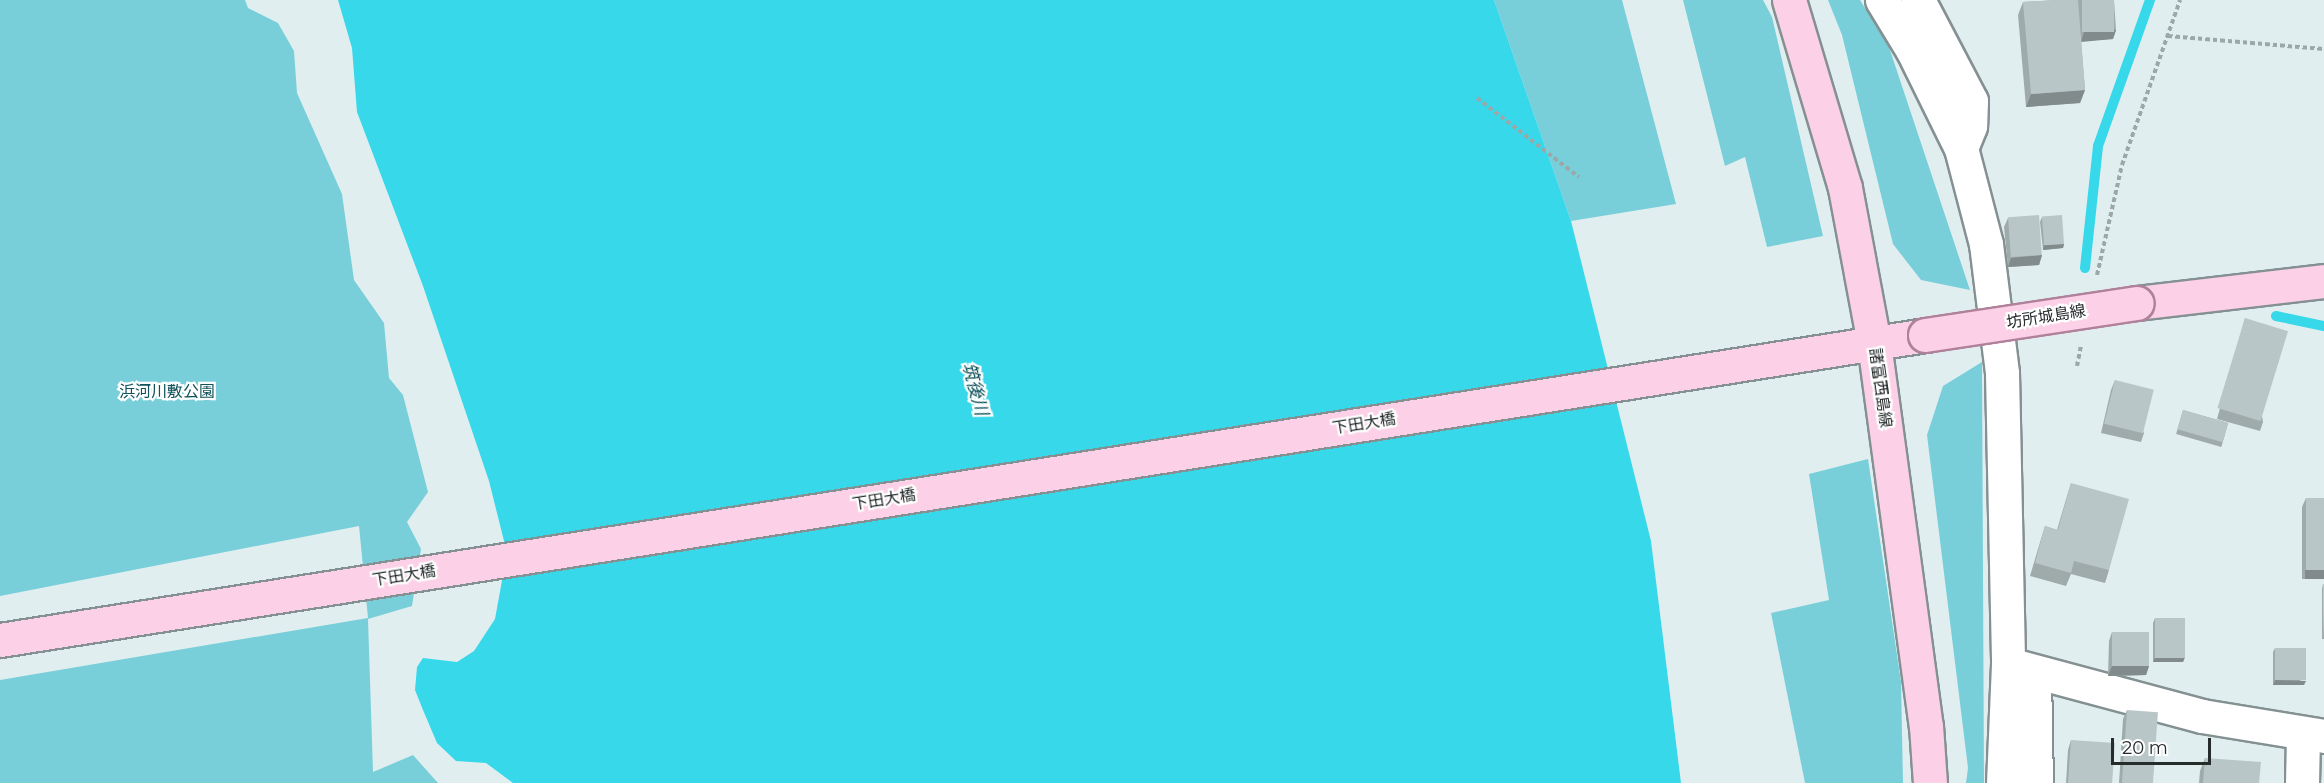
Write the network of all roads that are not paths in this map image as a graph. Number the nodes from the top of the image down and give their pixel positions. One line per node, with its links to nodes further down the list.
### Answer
1 (1789, 0): 6 (main road, 諸富西島線)
2 (1882, 0): 4 (street)
3 (1918, 0): 4 (street)
4 (1961, 148): 9 (street)
5 (2324, 281): 6 (main road, 坊所城島線, bridge)
6 (1874, 343): 7 (main road, 坊所城島線); 11 (main road, 諸富西島線)
7 (1768, 360): 8 (main road, 下田大橋)
8 (0, 640)
9 (2021, 668): 10 (street); 12 (street); 13 (street)
10 (2313, 735): 14 (street)
11 (1930, 783)
12 (2003, 783)
13 (2036, 783)
14 (2302, 783)

